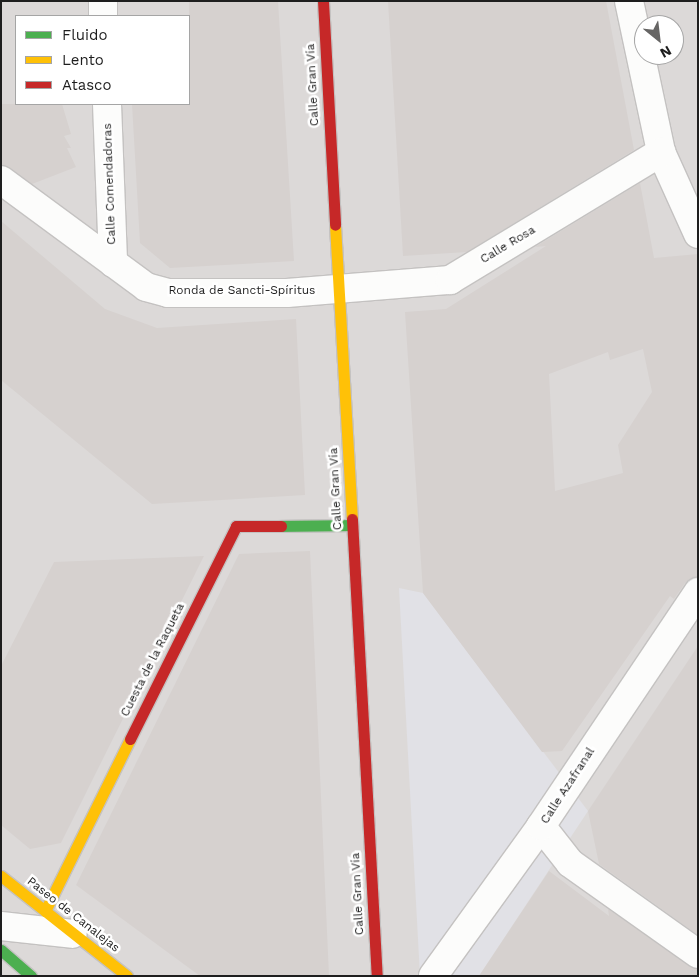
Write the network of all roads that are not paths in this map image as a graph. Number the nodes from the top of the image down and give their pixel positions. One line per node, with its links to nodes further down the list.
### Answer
1 (103, 1): 4 (street)
2 (323, 1): 10 (main road, Calle Gran Vía)
3 (629, 1): 6 (street)
4 (104, 15)
5 (107, 105): 9 (street, Calle Comendadoras)
6 (661, 152): 8 (street); 10 (street, Calle Rosa)
7 (1, 180): 9 (street, Ronda de Sancti-Spíritus)
8 (698, 234)
9 (113, 263): 10 (street, Ronda de Sancti-Spíritus)
10 (338, 291): 11 (main road, Calle Gran Vía)
11 (352, 525): 15 (main road, Cuesta de la Raqueta); 22 (main road, Calle Gran Vía)
12 (698, 592): 13 (street, Calle Azafranal)
13 (541, 826): 19 (street); 23 (street, Calle Azafranal)
14 (1, 876): 15 (main road, Paseo de Canalejas)
15 (45, 911): 17 (main road, Paseo de Canalejas)
16 (1, 926): 17 (street)
17 (74, 934): 21 (main road, Paseo de Canalejas)
18 (1, 950): 20 (main road)
19 (698, 954)
20 (31, 976)
21 (127, 976)
22 (377, 976)
23 (433, 976)

